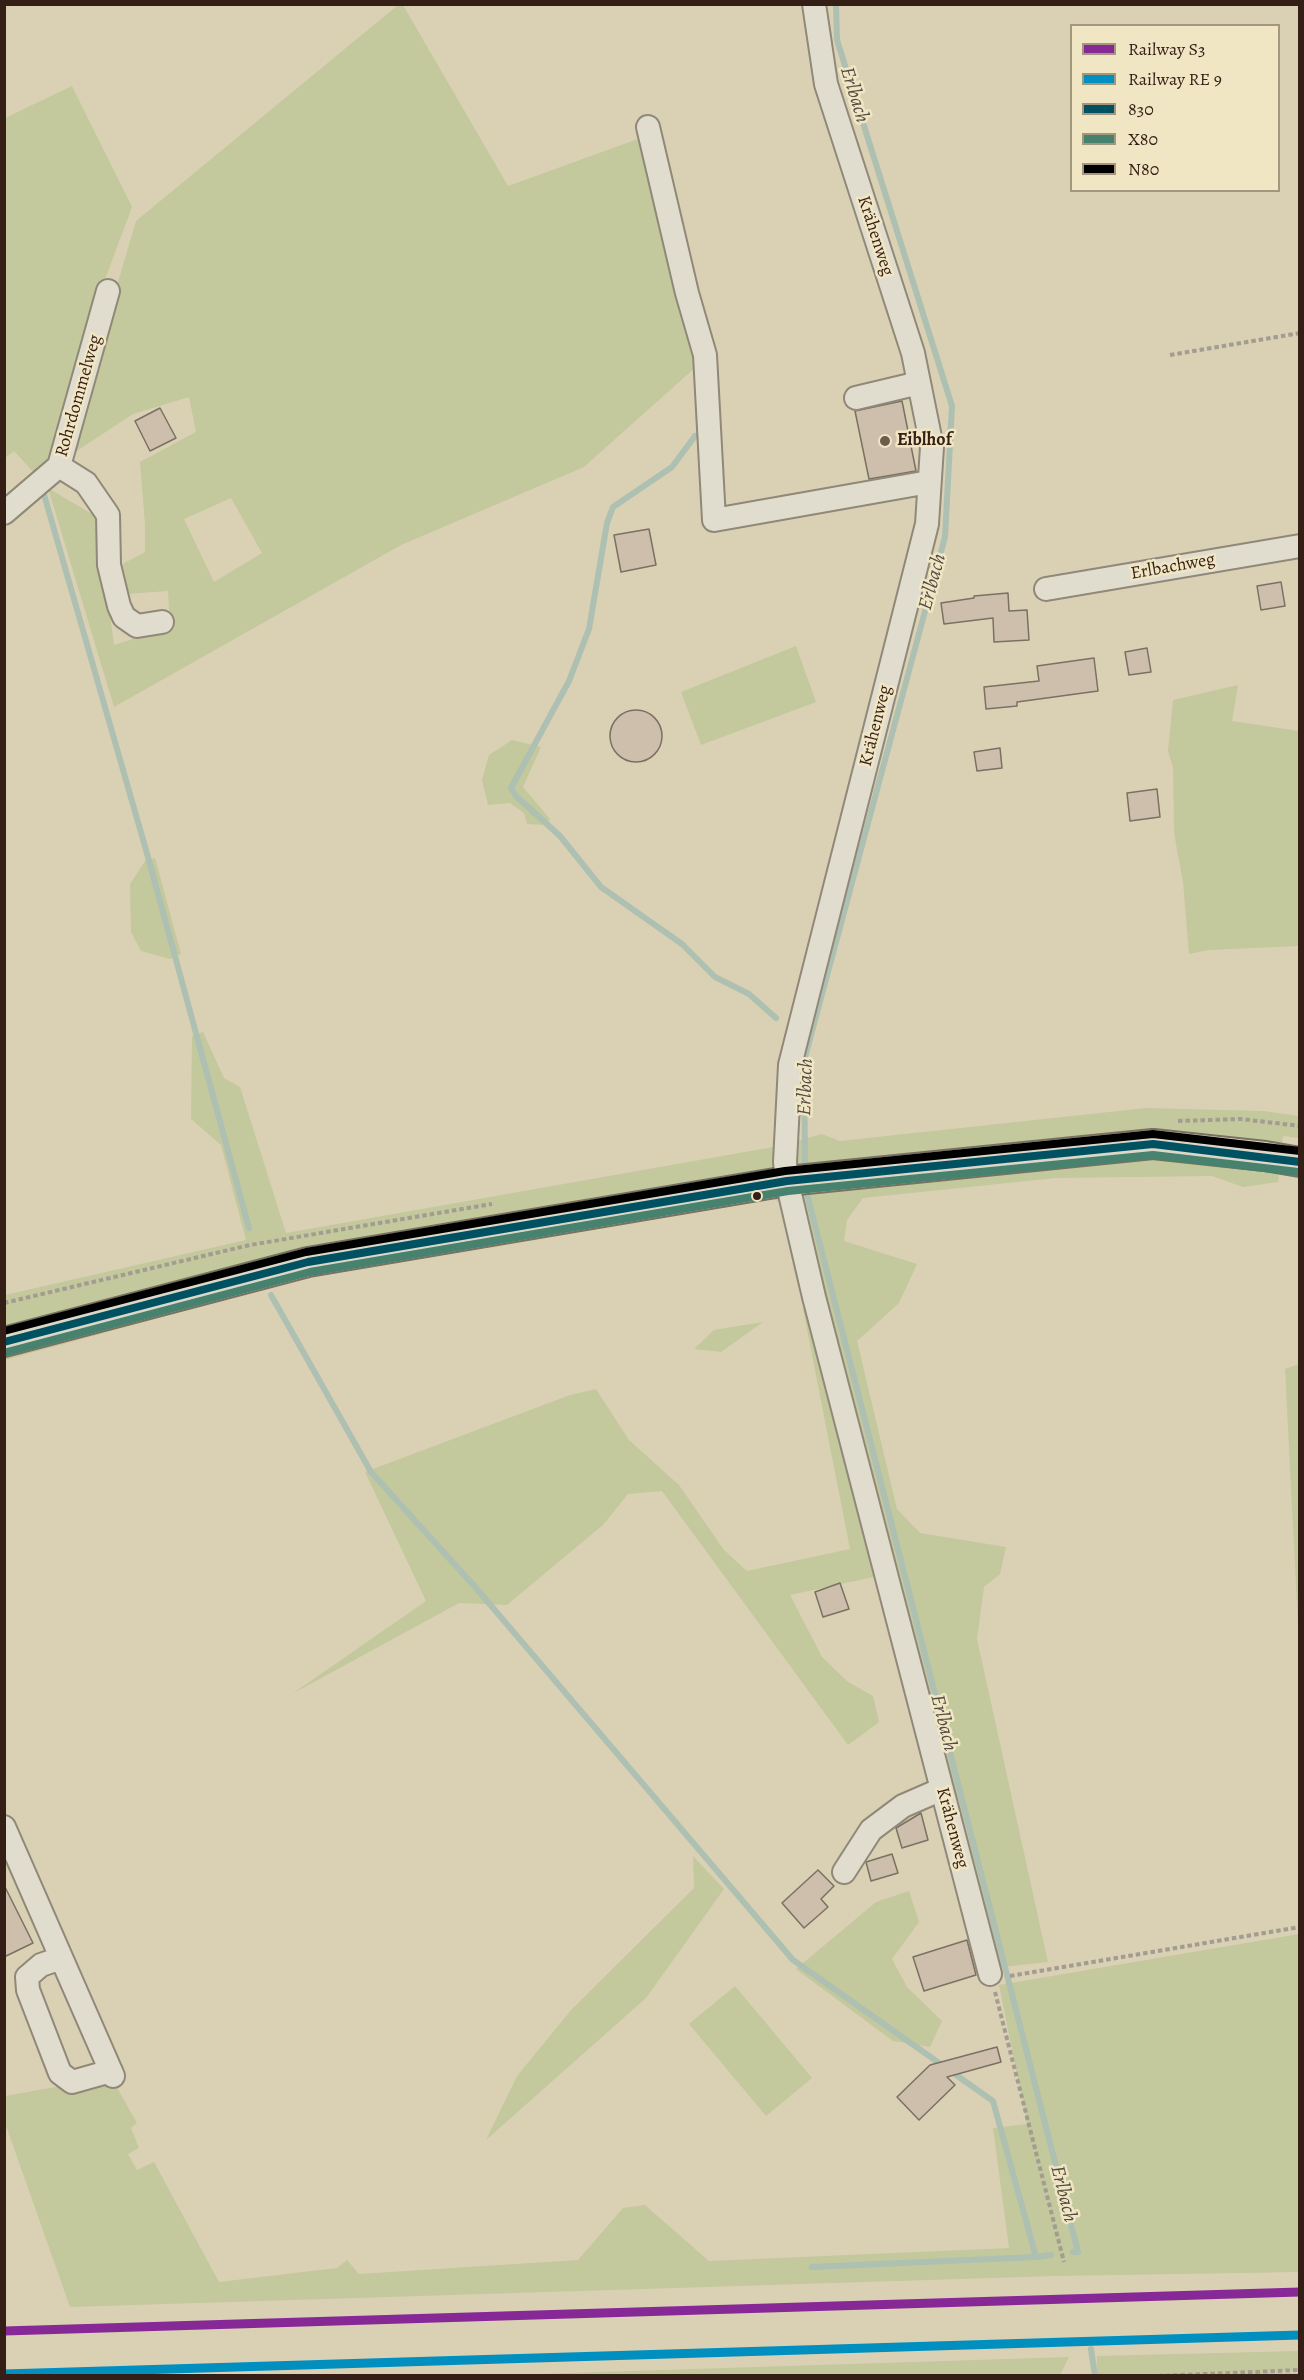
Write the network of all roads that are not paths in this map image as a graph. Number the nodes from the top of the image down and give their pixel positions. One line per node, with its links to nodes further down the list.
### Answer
1 (814, 4): 4 (street, Krähenweg)
2 (648, 127): 7 (street)
3 (108, 291): 6 (street, Rohrdommelweg)
4 (919, 383): 5 (street); 7 (street, Krähenweg)
5 (856, 398)
6 (59, 465): 8 (street, Rohrdommelweg); 11 (street)
7 (929, 482): 13 (street, Krähenweg)
8 (4, 513)
9 (1299, 546): 10 (street, Erlbachweg)
10 (1046, 589)
11 (162, 622)
12 (1299, 1162): 13 (main road)
13 (787, 1181): 14 (main road); 15 (street, Krähenweg)
14 (4, 1342)
15 (942, 1789): 17 (street); 19 (street, Krähenweg)
16 (4, 1827): 18 (street)
17 (844, 1872)
18 (61, 1959): 18 (street)
19 (997, 1976)

